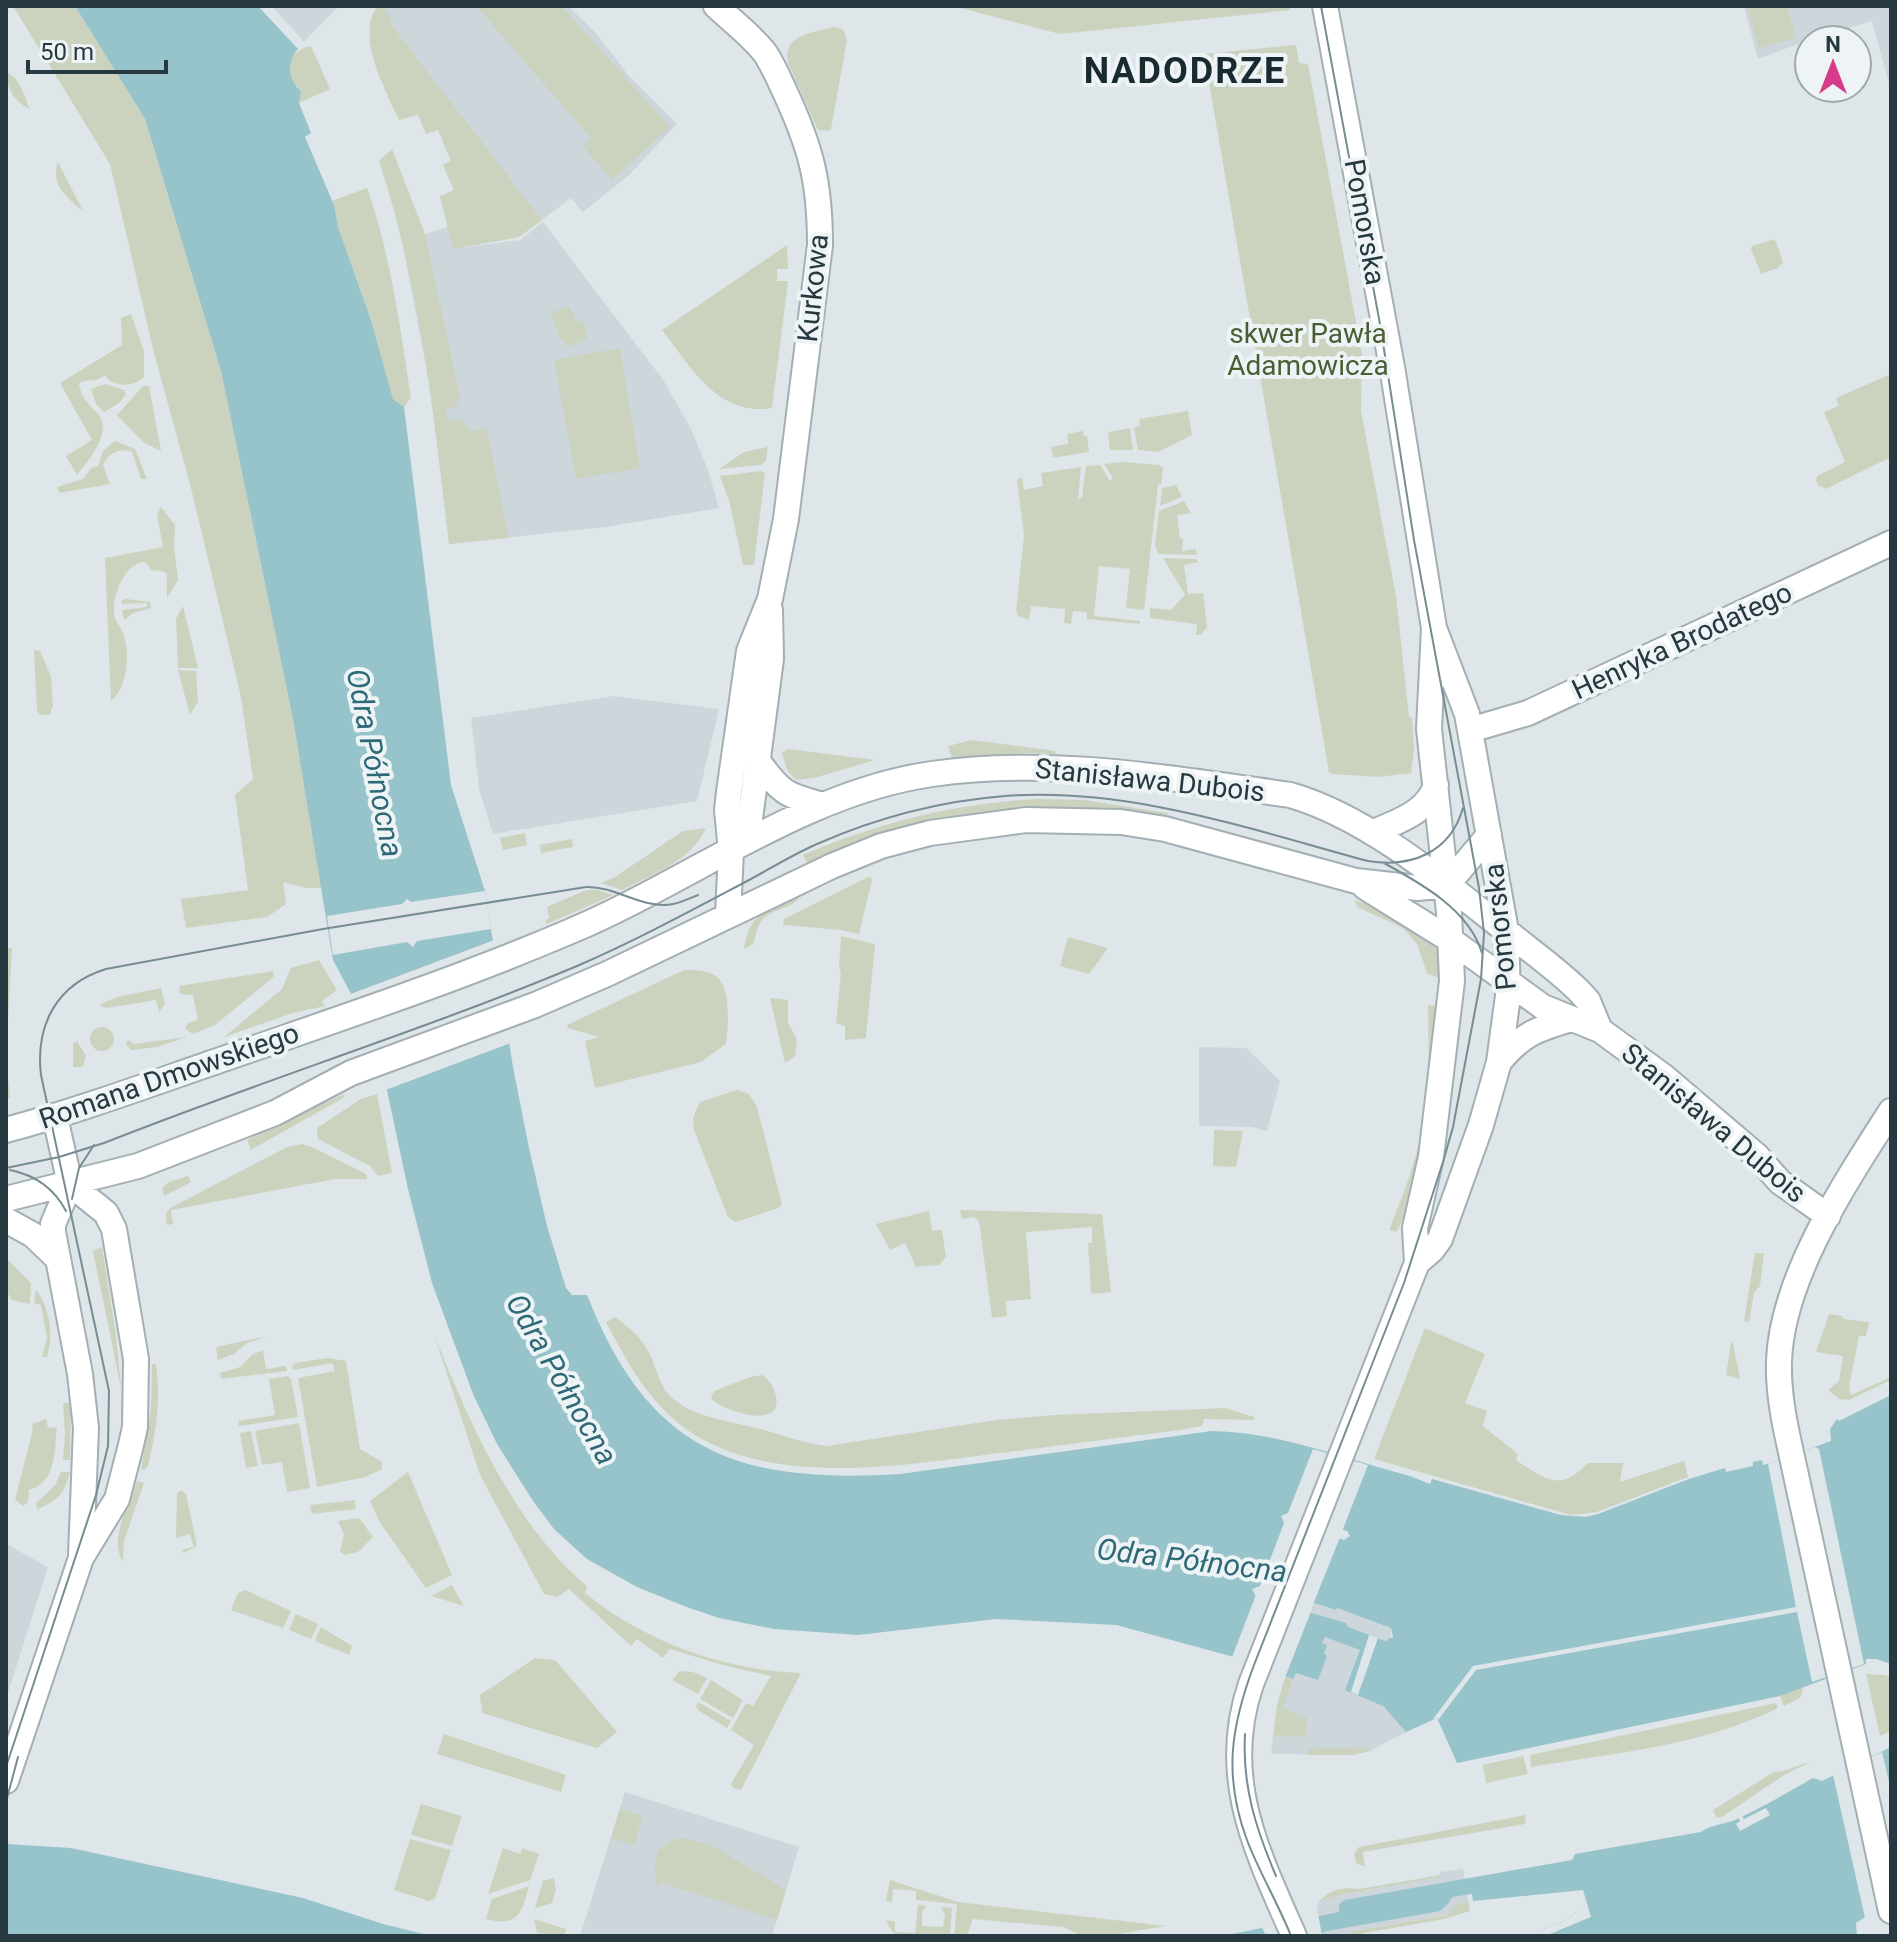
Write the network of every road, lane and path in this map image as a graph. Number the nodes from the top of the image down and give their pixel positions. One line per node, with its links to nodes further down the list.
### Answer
1 (716, 6): 4 (street, Kurkowa)
2 (1325, 6): 5 (street, Pomorska)
3 (1891, 543): 6 (street, Henryka Brodatego)
4 (770, 599): 7 (street, Kurkowa); 12 (street, Kurkowa)
5 (1434, 628): 6 (street, Pomorska); 8 (street, Pomorska)
6 (1470, 730): 11 (street, Pomorska)
7 (758, 761): 9 (street); 12 (street, Kurkowa)
8 (1436, 785): 10 (street); 14 (street, Pomorska)
9 (823, 805): 10 (street, Stanisława Dubois); 12 (street, Stanisława Dubois)
10 (1374, 832): 14 (street, Stanisława Dubois)
11 (1489, 835): 14 (street); 16 (street, Pomorska)
12 (731, 851): 15 (street, Kurkowa); 18 (street, Stanisława Dubois)
13 (1356, 881): 14 (street, Stanisława Dubois); 15 (street, Stanisława Dubois); 17 (street, Stanisława Dubois)
14 (1447, 885): 16 (street, Stanisława Dubois); 17 (street, Pomorska)
15 (728, 915): 26 (street, Stanisława Dubois)
16 (1506, 931): 19 (street, Pomorska); 21 (street, Stanisława Dubois)
17 (1452, 941): 19 (street, Stanisława Dubois); 31 (street, Pomorska)
18 (529, 948): 24 (street, Romana Dmowskiego)
19 (1507, 984): 20 (street, Stanisława Dubois); 22 (street, Pomorska)
20 (1571, 1019): 21 (street, Stanisława Dubois); 22 (street)
21 (1600, 1030): 28 (street, Stanisława Dubois)
22 (1499, 1062): 31 (street, Pomorska)
23 (1891, 1111): 28 (street)
24 (55, 1117): 25 (street, Romana Dmowskiego); 26 (street)
25 (6, 1130)
26 (70, 1184): 27 (street); 30 (street); 32 (street)
27 (6, 1199)
28 (1828, 1216): 34 (street)
29 (6, 1220): 30 (street)
30 (56, 1257): 32 (street)
31 (1417, 1263): 35 (street, Pomorska)
32 (81, 1558): 33 (street)
33 (6, 1781)
34 (1890, 1908)
35 (1290, 1925)

